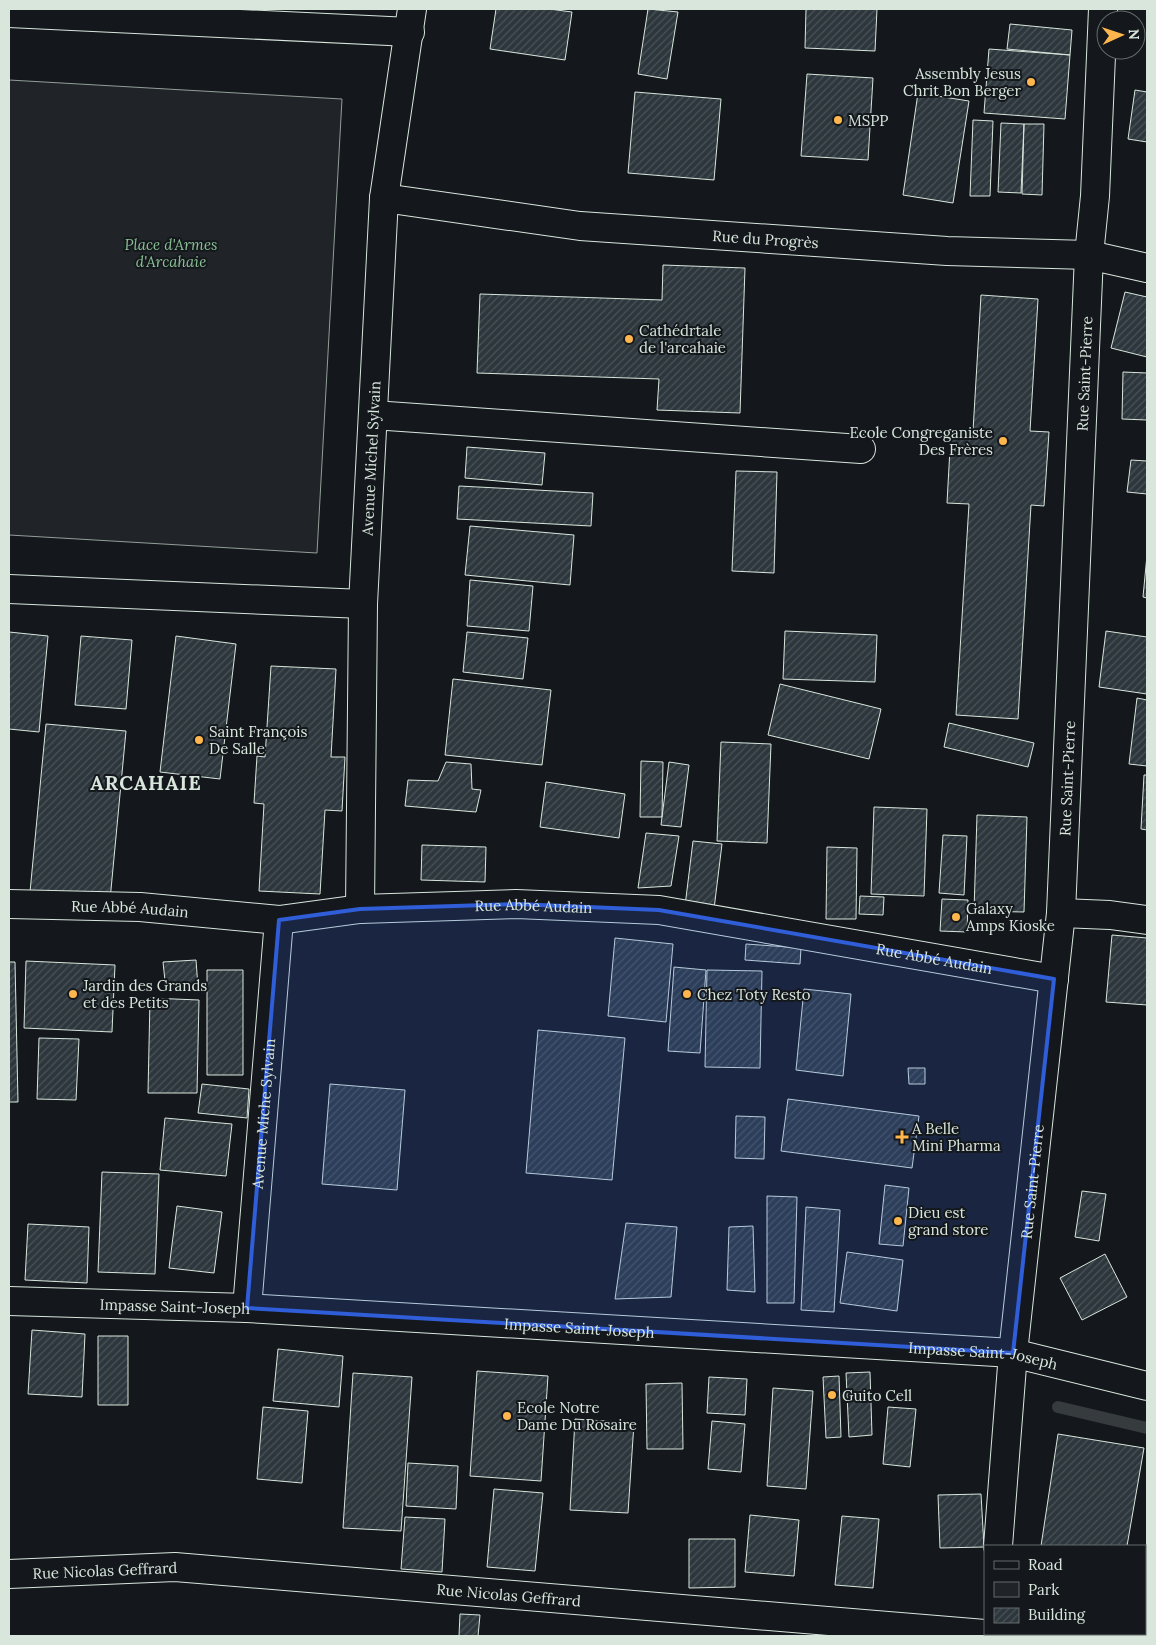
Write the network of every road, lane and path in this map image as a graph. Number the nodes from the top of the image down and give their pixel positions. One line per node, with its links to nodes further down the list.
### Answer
1 (1103, 9): 5 (street, Rue Saint-Pierre)
2 (9, 13): 3 (street)
3 (411, 20): 4 (street, Avenue Michel Sylvain)
4 (384, 198): 5 (street, Rue du Progrès); 7 (street, Avenue Michel Sylvain)
5 (1089, 254): 6 (street, Rue du Progrès); 13 (street, Rue Saint-Pierre)
6 (1147, 268)
7 (373, 415): 8 (street); 10 (street, Avenue Michel Sylvain)
8 (861, 449)
9 (9, 588): 10 (street)
10 (363, 604): 12 (street, Avenue Michel Sylvain)
11 (9, 904): 14 (street, Rue Abbé Audain)
12 (360, 909): 14 (street, Rue Abbé Audain); 16 (street, Rue Abbé Audain)
13 (1061, 913): 15 (street); 16 (street, Rue Saint-Pierre)
14 (279, 920): 18 (street, Avenue Miche Sylvain)
15 (1147, 920)
16 (1054, 979): 19 (street, Rue Saint-Pierre)
17 (9, 1301): 18 (street, Impasse Saint-Joseph)
18 (247, 1308): 19 (street, Impasse Saint-Joseph)
19 (1013, 1353): 20 (street, Impasse Saint-Joseph); 21 (street, Rue Saint-Pierre)
20 (1147, 1386)
21 (998, 1545)
22 (9, 1574): 23 (street, Rue Nicolas Geffrard)
23 (984, 1634)
24 (992, 1635): 25 (street, Rue Nicolas Geffrard)
25 (1009, 1636)

